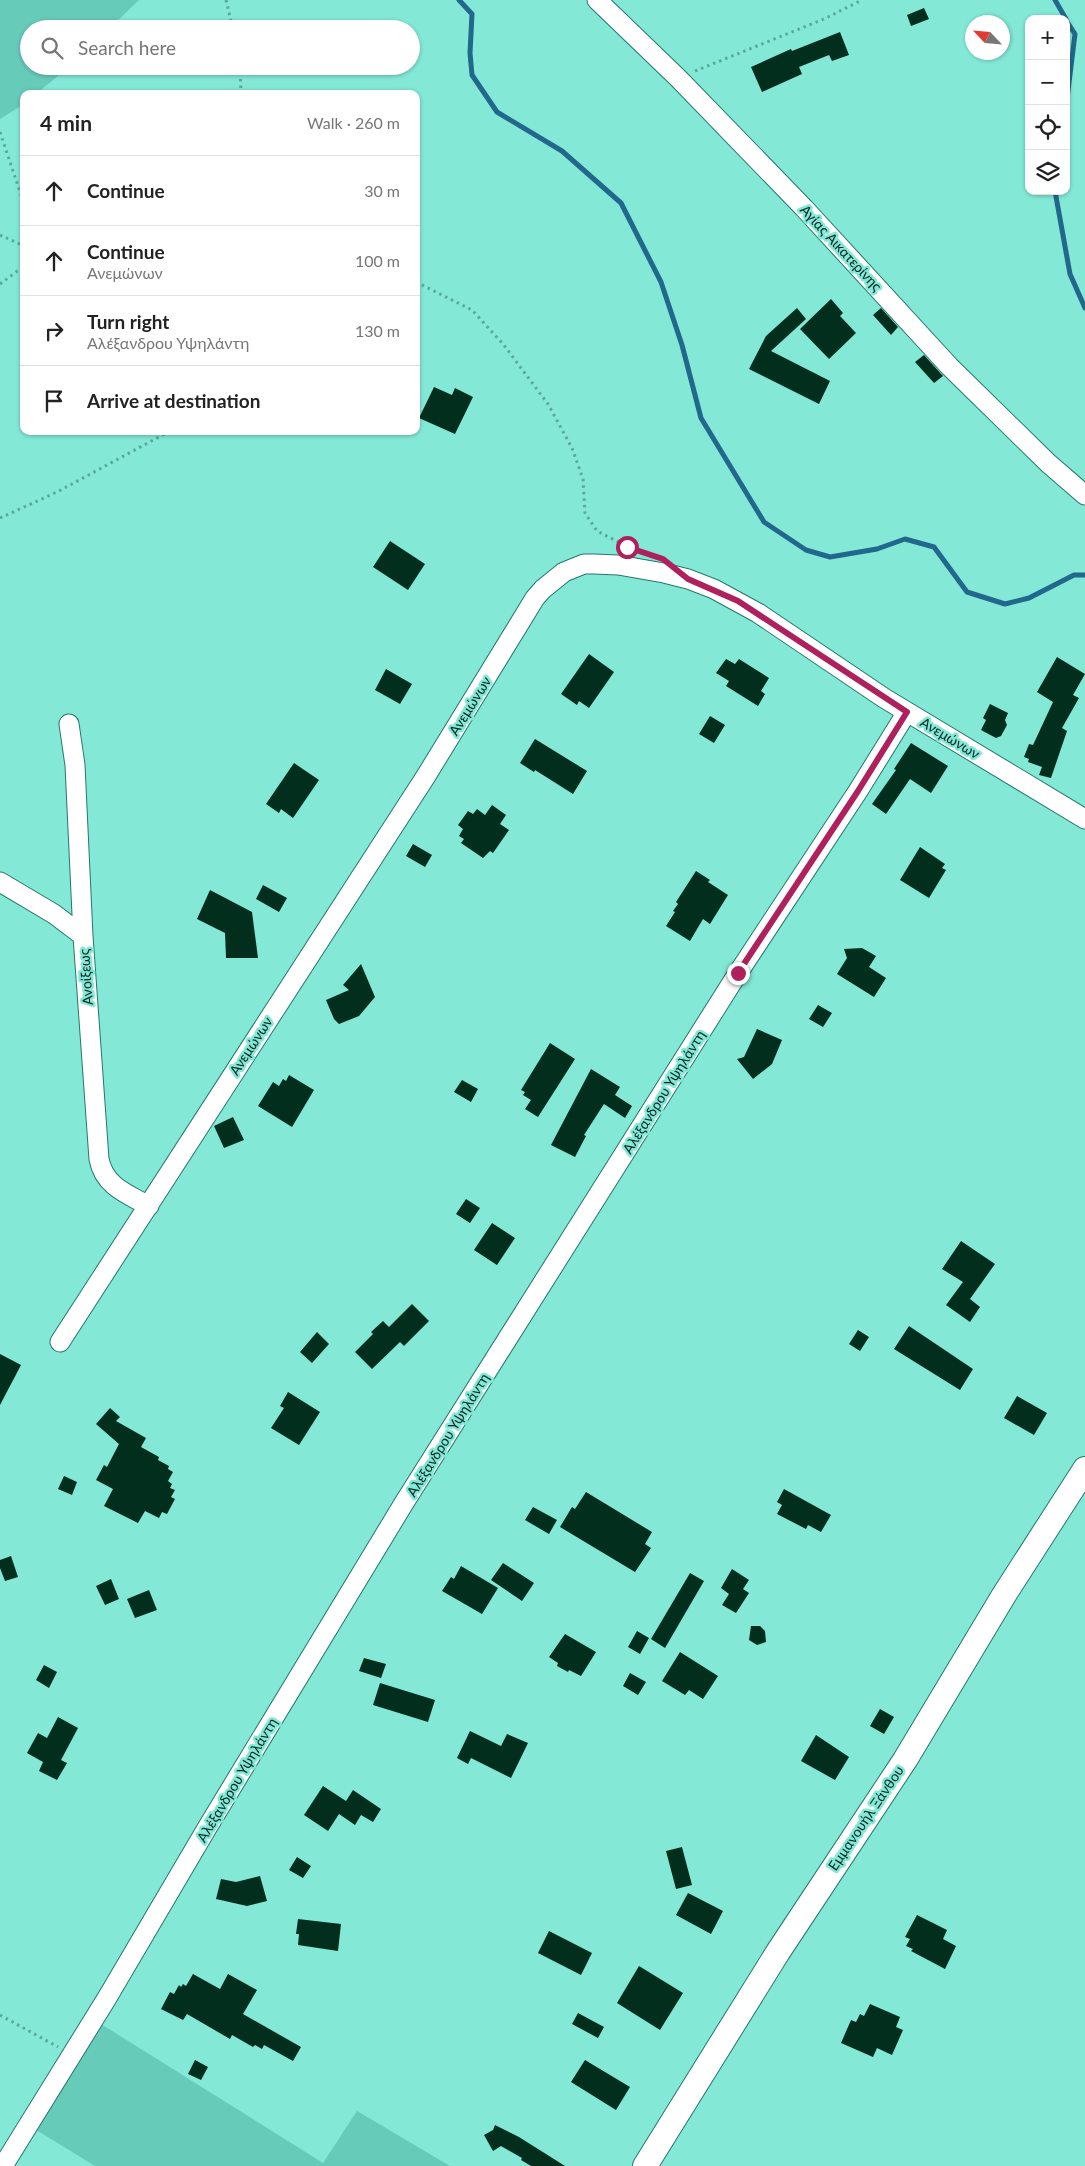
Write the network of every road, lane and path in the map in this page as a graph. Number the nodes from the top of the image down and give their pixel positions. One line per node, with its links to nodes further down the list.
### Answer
1 (226, 0): 4 (path)
2 (597, 0): 6 (street, Αγίας Αικατερίνης)
3 (862, 0): 6 (path)
4 (231, 20)
5 (240, 75): 7 (path)
6 (678, 78): 16 (street, Αγίας Αικατερίνης)
7 (241, 90)
8 (0, 132): 9 (path)
9 (20, 192)
10 (0, 235): 11 (path)
11 (20, 244)
12 (20, 269): 13 (path)
13 (0, 284)
14 (420, 284): 18 (path)
15 (163, 435): 17 (path)
16 (1085, 495)
17 (0, 518)
18 (636, 550)
19 (907, 712): 21 (street, Ανεμώνων); 24 (street, Ανεμώνων); 28 (street, Αλέξανδρου Υψηλάντη)
20 (69, 724): 23 (street, Ανοίξεως)
21 (1085, 819)
22 (0, 882): 23 (street)
23 (83, 936): 24 (street, Ανοίξεως)
24 (149, 1206): 25 (street, Ανεμώνων)
25 (60, 1342)
26 (1085, 1469): 30 (street, Εμμανουήλ Ξάνθου)
27 (0, 2015): 28 (path)
28 (71, 2054): 29 (street, Αλέξανδρου Υψηλάντη)
29 (3, 2166)
30 (645, 2166)

